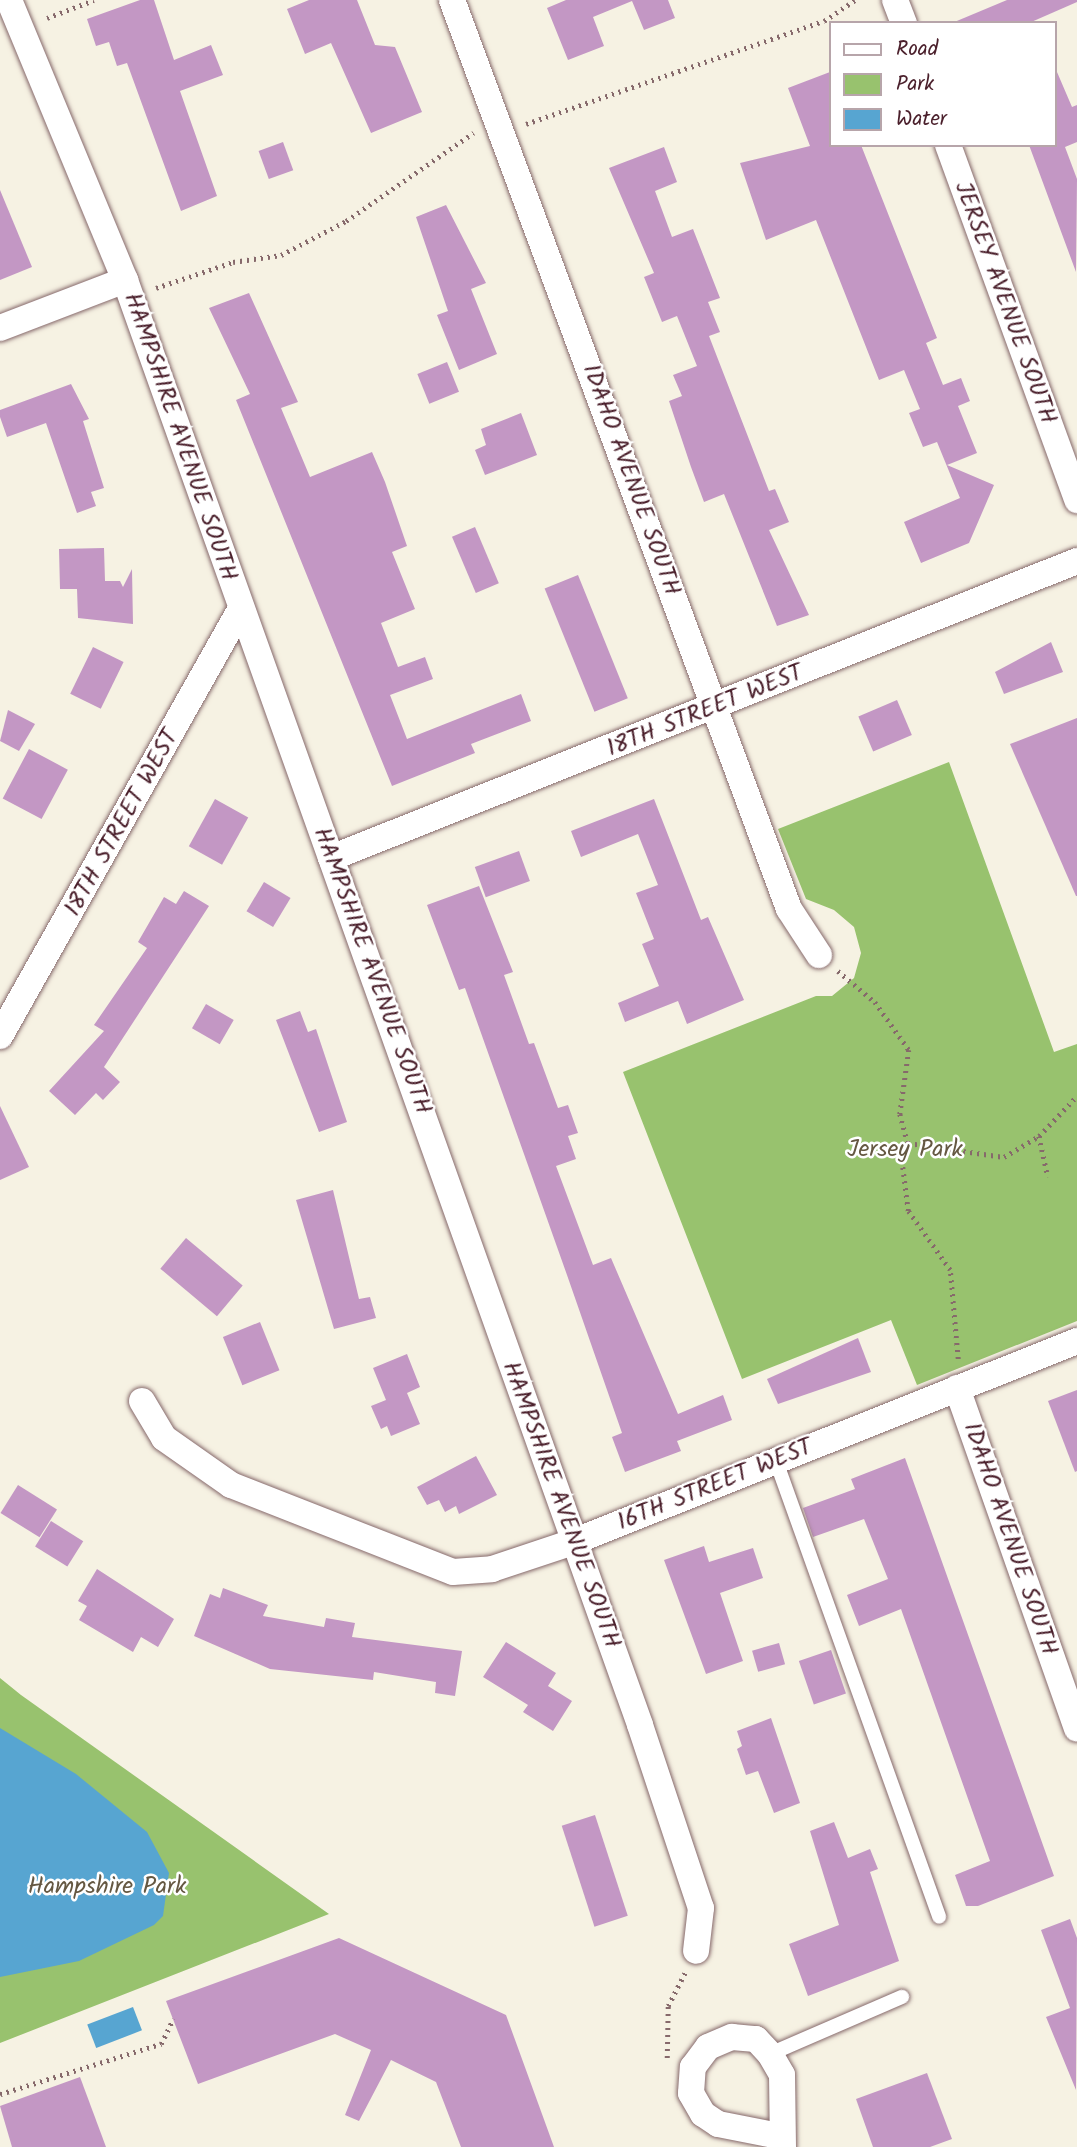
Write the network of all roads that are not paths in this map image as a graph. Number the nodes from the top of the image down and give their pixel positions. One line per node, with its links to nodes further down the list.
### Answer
1 (9, 0): 6 (street, HAMPSHIRE AVENUE SOUTH)
2 (452, 0): 11 (street, IDAHO AVENUE SOUTH)
3 (895, 0): 4 (street)
4 (903, 21)
5 (949, 147): 8 (street, JERSEY AVENUE SOUTH)
6 (125, 280): 7 (street); 10 (street, HAMPSHIRE AVENUE SOUTH)
7 (0, 328)
8 (1077, 500)
9 (1077, 561): 11 (street, 18TH STREET WEST)
10 (241, 608): 12 (street, HAMPSHIRE AVENUE SOUTH); 14 (street, 18TH STREET WEST)
11 (714, 708): 12 (street, 18TH STREET WEST); 13 (street, IDAHO AVENUE SOUTH)
12 (331, 858): 19 (street, HAMPSHIRE AVENUE SOUTH)
13 (819, 955)
14 (0, 1036)
15 (1077, 1341): 16 (street, 16TH STREET WEST)
16 (961, 1387): 18 (street, 16TH STREET WEST); 20 (street, IDAHO AVENUE SOUTH)
17 (142, 1401): 19 (street, 16TH STREET WEST)
18 (776, 1461): 19 (street, 16TH STREET WEST); 21 (lane)
19 (573, 1542): 22 (street, HAMPSHIRE AVENUE SOUTH)
20 (1077, 1729)
21 (939, 1917)
22 (696, 1951)
23 (902, 1997): 24 (lane)
24 (770, 2054): 25 (street); 25 (street)
25 (781, 2142)

